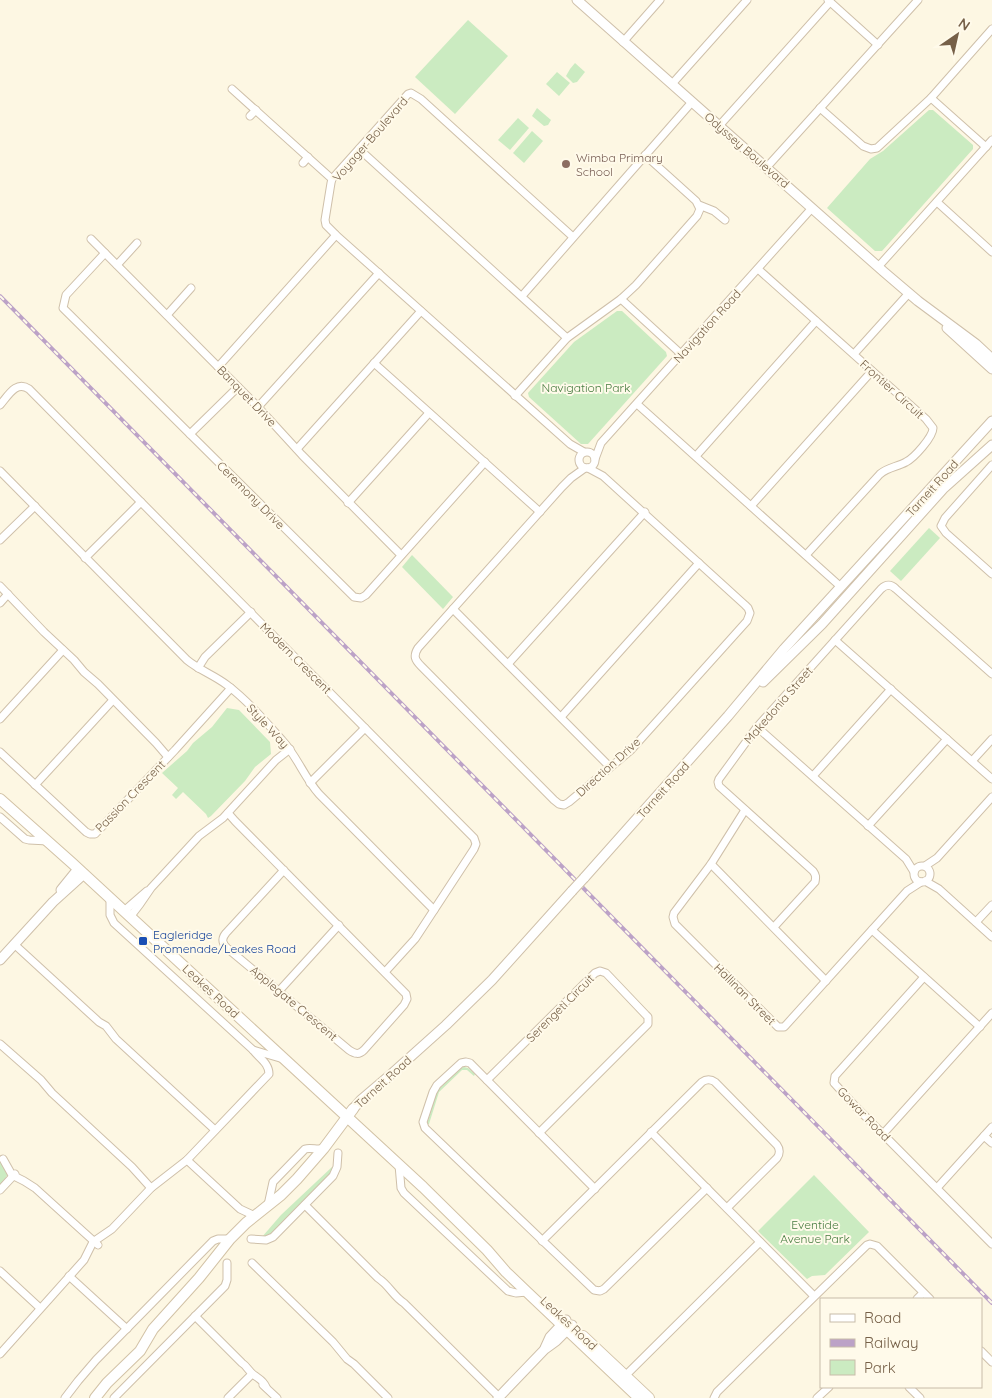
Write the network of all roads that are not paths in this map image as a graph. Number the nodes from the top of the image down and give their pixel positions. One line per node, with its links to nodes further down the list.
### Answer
1 (576, 0): 7 (street, Odyssey Boulevard)
2 (660, 0): 7 (street)
3 (747, 0): 9 (street)
4 (918, 0): 8 (street)
5 (828, 1): 8 (street); 16 (street)
6 (992, 29): 11 (street)
7 (622, 42): 9 (street, Odyssey Boulevard)
8 (878, 45): 13 (street)
9 (672, 84): 12 (street, Odyssey Boulevard)
10 (232, 89): 14 (street)
11 (931, 98): 13 (street); 18 (street)
12 (692, 102): 16 (street, Odyssey Boulevard); 20 (street)
13 (820, 108): 21 (street)
14 (256, 110): 15 (street); 22 (street)
15 (250, 116)
16 (719, 126): 21 (street, Odyssey Boulevard)
17 (992, 140): 18 (street)
18 (986, 146): 23 (street)
19 (359, 150): 22 (street, Voyager Boulevard); 28 (street, Voyager Boulevard); 39 (street)
20 (645, 155): 24 (street); 28 (street)
21 (766, 168): 25 (street, Odyssey Boulevard)
22 (332, 179): 27 (street, Voyager Boulevard)
23 (936, 202): 31 (street); 34 (street)
24 (699, 205): 26 (street); 40 (street)
25 (812, 208): 34 (street, Odyssey Boulevard); 35 (street, Navigation Road)
26 (724, 220)
27 (336, 235): 36 (street, Voyager Boulevard); 50 (street)
28 (573, 237): 39 (street)
29 (91, 239): 32 (street, Banquet Drive)
30 (137, 243): 33 (street)
31 (992, 251)
32 (105, 253): 33 (street, Banquet Drive); 60 (street, Ceremony Drive)
33 (117, 265): 43 (street, Banquet Drive)
34 (878, 267): 38 (street, Odyssey Boulevard)
35 (758, 269): 44 (street, Frontier Circuit); 46 (street, Navigation Road)
36 (378, 274): 42 (street, Voyager Boulevard); 57 (street)
37 (191, 288): 43 (street)
38 (909, 293): 41 (street, Odyssey Boulevard); 47 (street)
39 (522, 296): 45 (street)
40 (621, 299): 45 (street); 46 (street)
41 (918, 300): 48 (street, Odyssey Boulevard); 51 (street, Odyssey Boulevard)
42 (421, 311): 49 (street); 54 (street, Voyager Boulevard)
43 (167, 315): 50 (street, Banquet Drive)
44 (816, 321): 47 (street, Frontier Circuit); 66 (street)
45 (568, 338): 54 (street)
46 (681, 354): 55 (street, Navigation Road)
47 (854, 354): 52 (street, Frontier Circuit)
48 (992, 359)
49 (374, 363): 58 (street); 64 (street)
50 (218, 367): 53 (street, Banquet Drive)
51 (992, 369)
52 (872, 371): 78 (street); 84 (street, Frontier Circuit)
53 (238, 387): 57 (street, Banquet Drive); 60 (street)
54 (515, 396): 61 (street, Voyager Boulevard)
55 (637, 404): 62 (street, Navigation Road); 66 (street)
56 (0, 405): 75 (street, Modern Crescent)
57 (258, 407): 64 (street, Banquet Drive)
58 (429, 413): 69 (street); 76 (street)
59 (992, 421): 89 (street, Tarneit Road)
60 (190, 434): 83 (street, Ceremony Drive)
61 (570, 444): 65 (street, Voyager Boulevard); 68 (street, Voyager Boulevard)
62 (601, 444): 65 (street, Navigation Road); 67 (street, Navigation Road)
63 (992, 445): 81 (street)
64 (297, 449): 76 (street, Banquet Drive)
65 (585, 452): 67 (street); 68 (street)
66 (696, 456): 78 (street)
67 (595, 460): 71 (street); 73 (street)
68 (578, 461): 71 (street); 74 (street)
69 (485, 462): 79 (street); 83 (street, Ceremony Drive)
70 (992, 465): 87 (street)
71 (586, 468): 73 (street); 74 (street)
72 (0, 472): 77 (street, Style Way)
73 (603, 476): 80 (street)
74 (571, 478): 79 (street)
75 (141, 502): 85 (street); 94 (street, Modern Crescent)
76 (348, 502): 83 (street, Banquet Drive)
77 (34, 506): 82 (street); 85 (street, Style Way)
78 (751, 506): 84 (street)
79 (540, 512): 93 (street)
80 (645, 512): 86 (street); 97 (street)
81 (902, 534): 89 (street); 92 (street)
82 (0, 540)
83 (401, 555)
84 (806, 555): 89 (street)
85 (86, 558): 98 (street, Style Way)
86 (699, 563): 104 (street); 114 (street, Direction Drive)
87 (992, 574)
88 (0, 586): 90 (street)
89 (841, 588): 92 (street); 103 (street, Tarneit Road)
90 (8, 594): 91 (street); 96 (street)
91 (0, 603)
92 (840, 603): 103 (street)
93 (454, 609): 97 (street); 114 (street, Direction Drive)
94 (250, 612): 98 (street); 107 (street, Modern Crescent)
95 (835, 640): 99 (street, Makedonia Street); 101 (street); 106 (street, Makedonia Street)
96 (64, 650): 102 (street); 105 (street)
97 (508, 664): 104 (street)
98 (198, 668): 100 (street, Style Way)
99 (992, 674)
100 (231, 688): 110 (street, Style Way); 112 (street, Passion Crescent)
101 (891, 689): 108 (street); 115 (street)
102 (113, 700): 112 (street); 118 (street)
103 (734, 708): 154 (street, Tarneit Road, bridge)
104 (560, 717): 114 (street)
105 (0, 718)
106 (757, 727): 115 (street); 121 (street, Makedonia Street)
107 (365, 728): 117 (street); 135 (street, Modern Crescent)
108 (947, 739): 113 (street); 124 (street)
109 (992, 739): 113 (street)
110 (290, 749): 117 (street, Style Way); 122 (street)
111 (0, 752): 118 (street, Passion Crescent)
112 (168, 757): 118 (street, Passion Crescent)
113 (972, 761): 116 (street)
114 (610, 767)
115 (813, 776): 124 (street)
116 (992, 779)
117 (310, 782): 135 (street, Style Way)
118 (35, 785)
119 (992, 797): 131 (street, Hallinan Street)
120 (0, 799): 125 (main road, Leakes Road)
121 (745, 810): 127 (street, Hallinan Street); 139 (street, Makedonia Street)
122 (228, 814): 128 (street); 136 (street)
123 (0, 817): 125 (street)
124 (868, 826): 126 (street)
125 (48, 841): 129 (main road, Leakes Road)
126 (906, 859): 130 (street); 131 (street)
127 (711, 864): 139 (street); 146 (street, Hallinan Street)
128 (284, 870): 138 (street); 147 (street, Applegate Crescent)
129 (81, 871): 133 (main road, Leakes Road); 142 (street)
130 (914, 874): 131 (street, Hallinan Street); 131 (street); 132 (street, Hallinan Street)
131 (925, 874): 132 (street, Hallinan Street); 137 (street)
132 (907, 891): 140 (street, Hallinan Street)
133 (110, 898): 136 (main road, Leakes Road); 151 (street)
134 (992, 905): 137 (street)
135 (434, 910): 144 (street, Modern Crescent)
136 (127, 914): 152 (main road, Leakes Road)
137 (976, 922): 141 (street)
138 (339, 925): 144 (street); 147 (street)
139 (774, 928): 146 (street)
140 (872, 930): 145 (street); 146 (street, Hallinan Street)
141 (992, 937)
142 (14, 944): 143 (street); 156 (street)
143 (0, 960)
144 (385, 972): 147 (street, Applegate Crescent)
145 (924, 977): 149 (street); 159 (street, Gowar Road)
146 (826, 981)
147 (279, 991)
148 (992, 1013): 149 (street)
149 (980, 1027): 159 (street)
150 (0, 1044): 168 (street)
151 (253, 1050): 152 (street, Leakes Road); 156 (street)
152 (285, 1060): 154 (main road, Leakes Road)
153 (487, 1080): 158 (street); 158 (street, Serengeti Circuit); 181 (street)
154 (350, 1113): 162 (main road, Tarneit Road); 166 (main road, Leakes Road)
155 (992, 1127): 160 (street)
156 (215, 1130): 165 (street)
157 (651, 1132): 169 (street); 171 (street); 175 (street)
158 (539, 1133): 171 (street)
159 (883, 1134): 170 (street, Gowar Road)
160 (984, 1136): 161 (street); 170 (street)
161 (992, 1143)
162 (324, 1148): 173 (main road, Tarneit Road); 173 (street)
163 (338, 1153): 174 (street)
164 (1, 1158): 167 (street)
165 (187, 1160): 168 (street); 176 (street)
166 (399, 1165): 185 (main road, Leakes Road); 190 (street, Leakes Road)
167 (15, 1174): 172 (street); 183 (street)
168 (151, 1188): 183 (street)
169 (707, 1188): 175 (street); 181 (street)
170 (937, 1188): 184 (street, Gowar Road)
171 (595, 1189): 181 (street)
172 (0, 1190)
173 (268, 1205): 177 (main road, Tarneit Road)
174 (304, 1205): 180 (street); 212 (street)
175 (727, 1208): 182 (street)
176 (240, 1209): 177 (street); 178 (street)
177 (255, 1216): 178 (main road, Tarneit Road)
178 (246, 1223): 179 (main road, Tarneit Road)
179 (230, 1239): 198 (street, Tarneit Road); 207 (main road, Tarneit Road)
180 (251, 1239)
181 (542, 1241)
182 (760, 1242): 192 (street); 203 (street)
183 (95, 1244): 189 (street)
184 (992, 1244)
185 (487, 1250): 190 (main road, Leakes Road); 197 (main road, Leakes Road)
186 (252, 1263): 211 (street)
187 (227, 1264): 196 (street)
188 (0, 1271): 195 (street)
189 (69, 1276): 195 (street); 198 (street)
190 (527, 1292): 197 (main road, Leakes Road)
191 (923, 1293): 192 (street); 193 (street); 194 (street)
192 (814, 1296): 215 (street)
193 (918, 1298)
194 (929, 1298)
195 (40, 1308): 200 (street)
196 (195, 1316): 202 (street); 208 (street)
197 (566, 1325): 203 (main road, Leakes Road); 212 (street)
198 (127, 1329): 206 (street, Tarneit Road)
199 (982, 1352): 201 (street)
200 (0, 1354)
201 (992, 1362)
202 (250, 1375): 209 (street); 210 (street)
203 (623, 1378): 213 (main road, Leakes Road); 214 (main road, Leakes Road)
204 (828, 1388): 216 (street)
205 (910, 1388): 217 (street)
206 (65, 1398)
207 (95, 1398)
208 (114, 1398)
209 (228, 1398)
210 (277, 1398)
211 (388, 1398)
212 (499, 1398)
213 (639, 1398)
214 (649, 1398)
215 (714, 1398)
216 (817, 1398)
217 (920, 1398)

